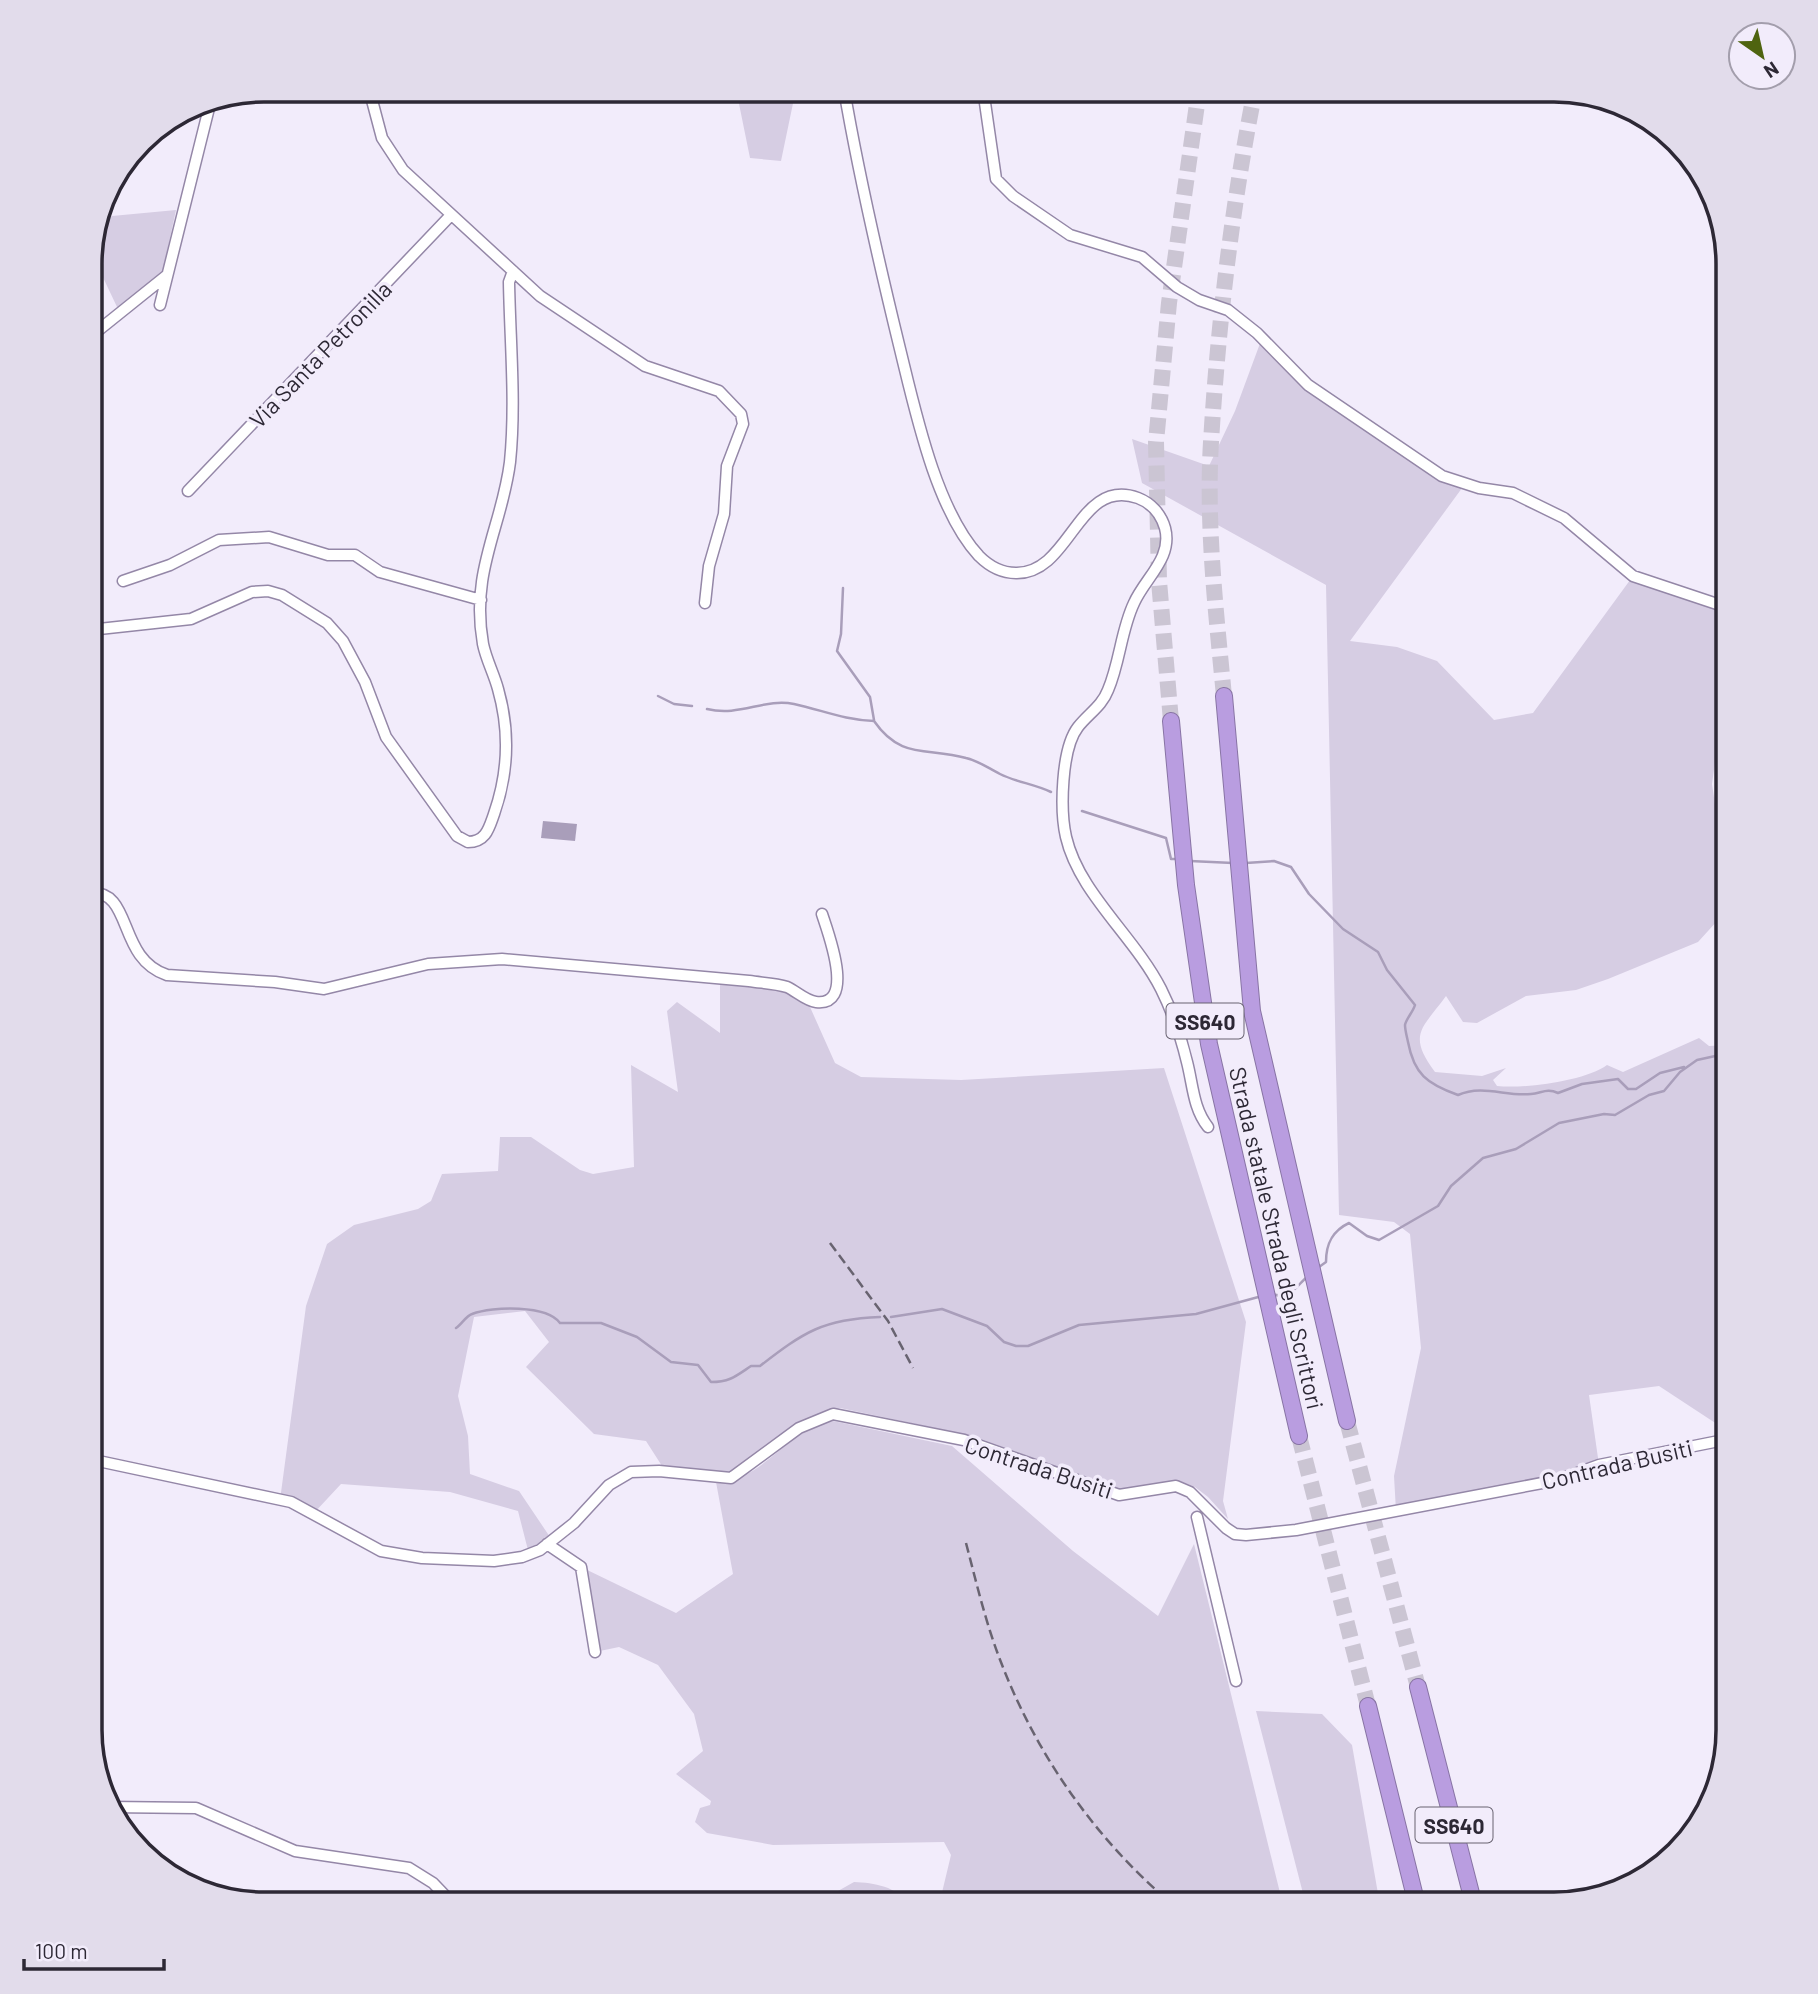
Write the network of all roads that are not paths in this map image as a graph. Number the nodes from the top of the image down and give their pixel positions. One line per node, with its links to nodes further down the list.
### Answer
1 (372, 102): 5 (street)
2 (847, 102): 20 (street)
3 (985, 102): 14 (street)
4 (208, 111): 7 (street)
5 (451, 215): 6 (street); 10 (street, Via Santa Petronilla)
6 (513, 271): 12 (street); 13 (street)
7 (166, 276): 8 (street); 9 (street)
8 (160, 305)
9 (102, 327)
10 (188, 491)
11 (123, 581): 12 (street)
12 (481, 600): 15 (street)
13 (705, 603)
14 (1716, 604)
15 (102, 629)
16 (1224, 696): 21 (highway, Strada statale Strada degli Scrittori / SS640)
17 (1171, 721): 22 (highway, Strada statale Strada degli Scrittori / SS640)
18 (102, 894): 19 (street)
19 (822, 914)
20 (1208, 1127)
21 (1347, 1421)
22 (1299, 1436)
23 (1716, 1442): 26 (street, Contrada Busiti)
24 (101, 1462): 26 (street)
25 (1197, 1517): 28 (street)
26 (543, 1547): 27 (street)
27 (595, 1652)
28 (1236, 1681)
29 (1418, 1687): 34 (highway, SS640)
30 (1368, 1706): 33 (highway, SS640)
31 (121, 1807): 32 (street)
32 (442, 1892)
33 (1414, 1892)
34 (1471, 1892)

